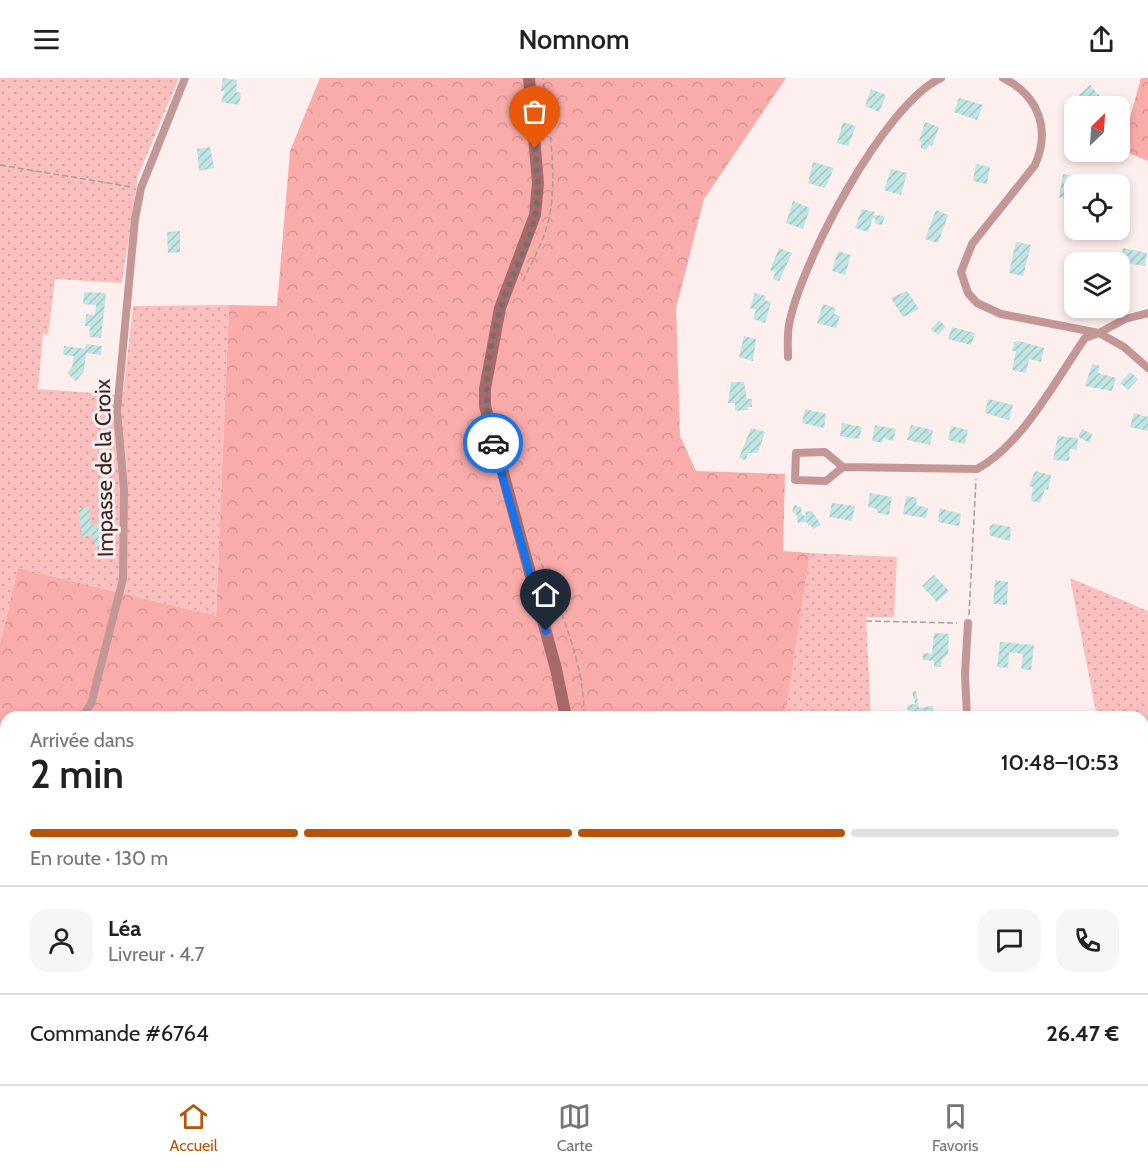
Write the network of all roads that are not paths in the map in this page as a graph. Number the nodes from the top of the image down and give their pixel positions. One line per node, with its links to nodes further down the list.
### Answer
1 (185, 78): 11 (street, Impasse de la Croix)
2 (529, 78): 12 (main road)
3 (940, 78): 7 (street)
4 (1003, 78): 6 (street)
5 (1148, 313): 6 (street)
6 (1100, 333): 8 (street); 9 (street)
7 (788, 357)
8 (1148, 368)
9 (843, 467): 9 (street)
10 (968, 623): 13 (street)
11 (86, 711)
12 (565, 711)
13 (967, 711)

